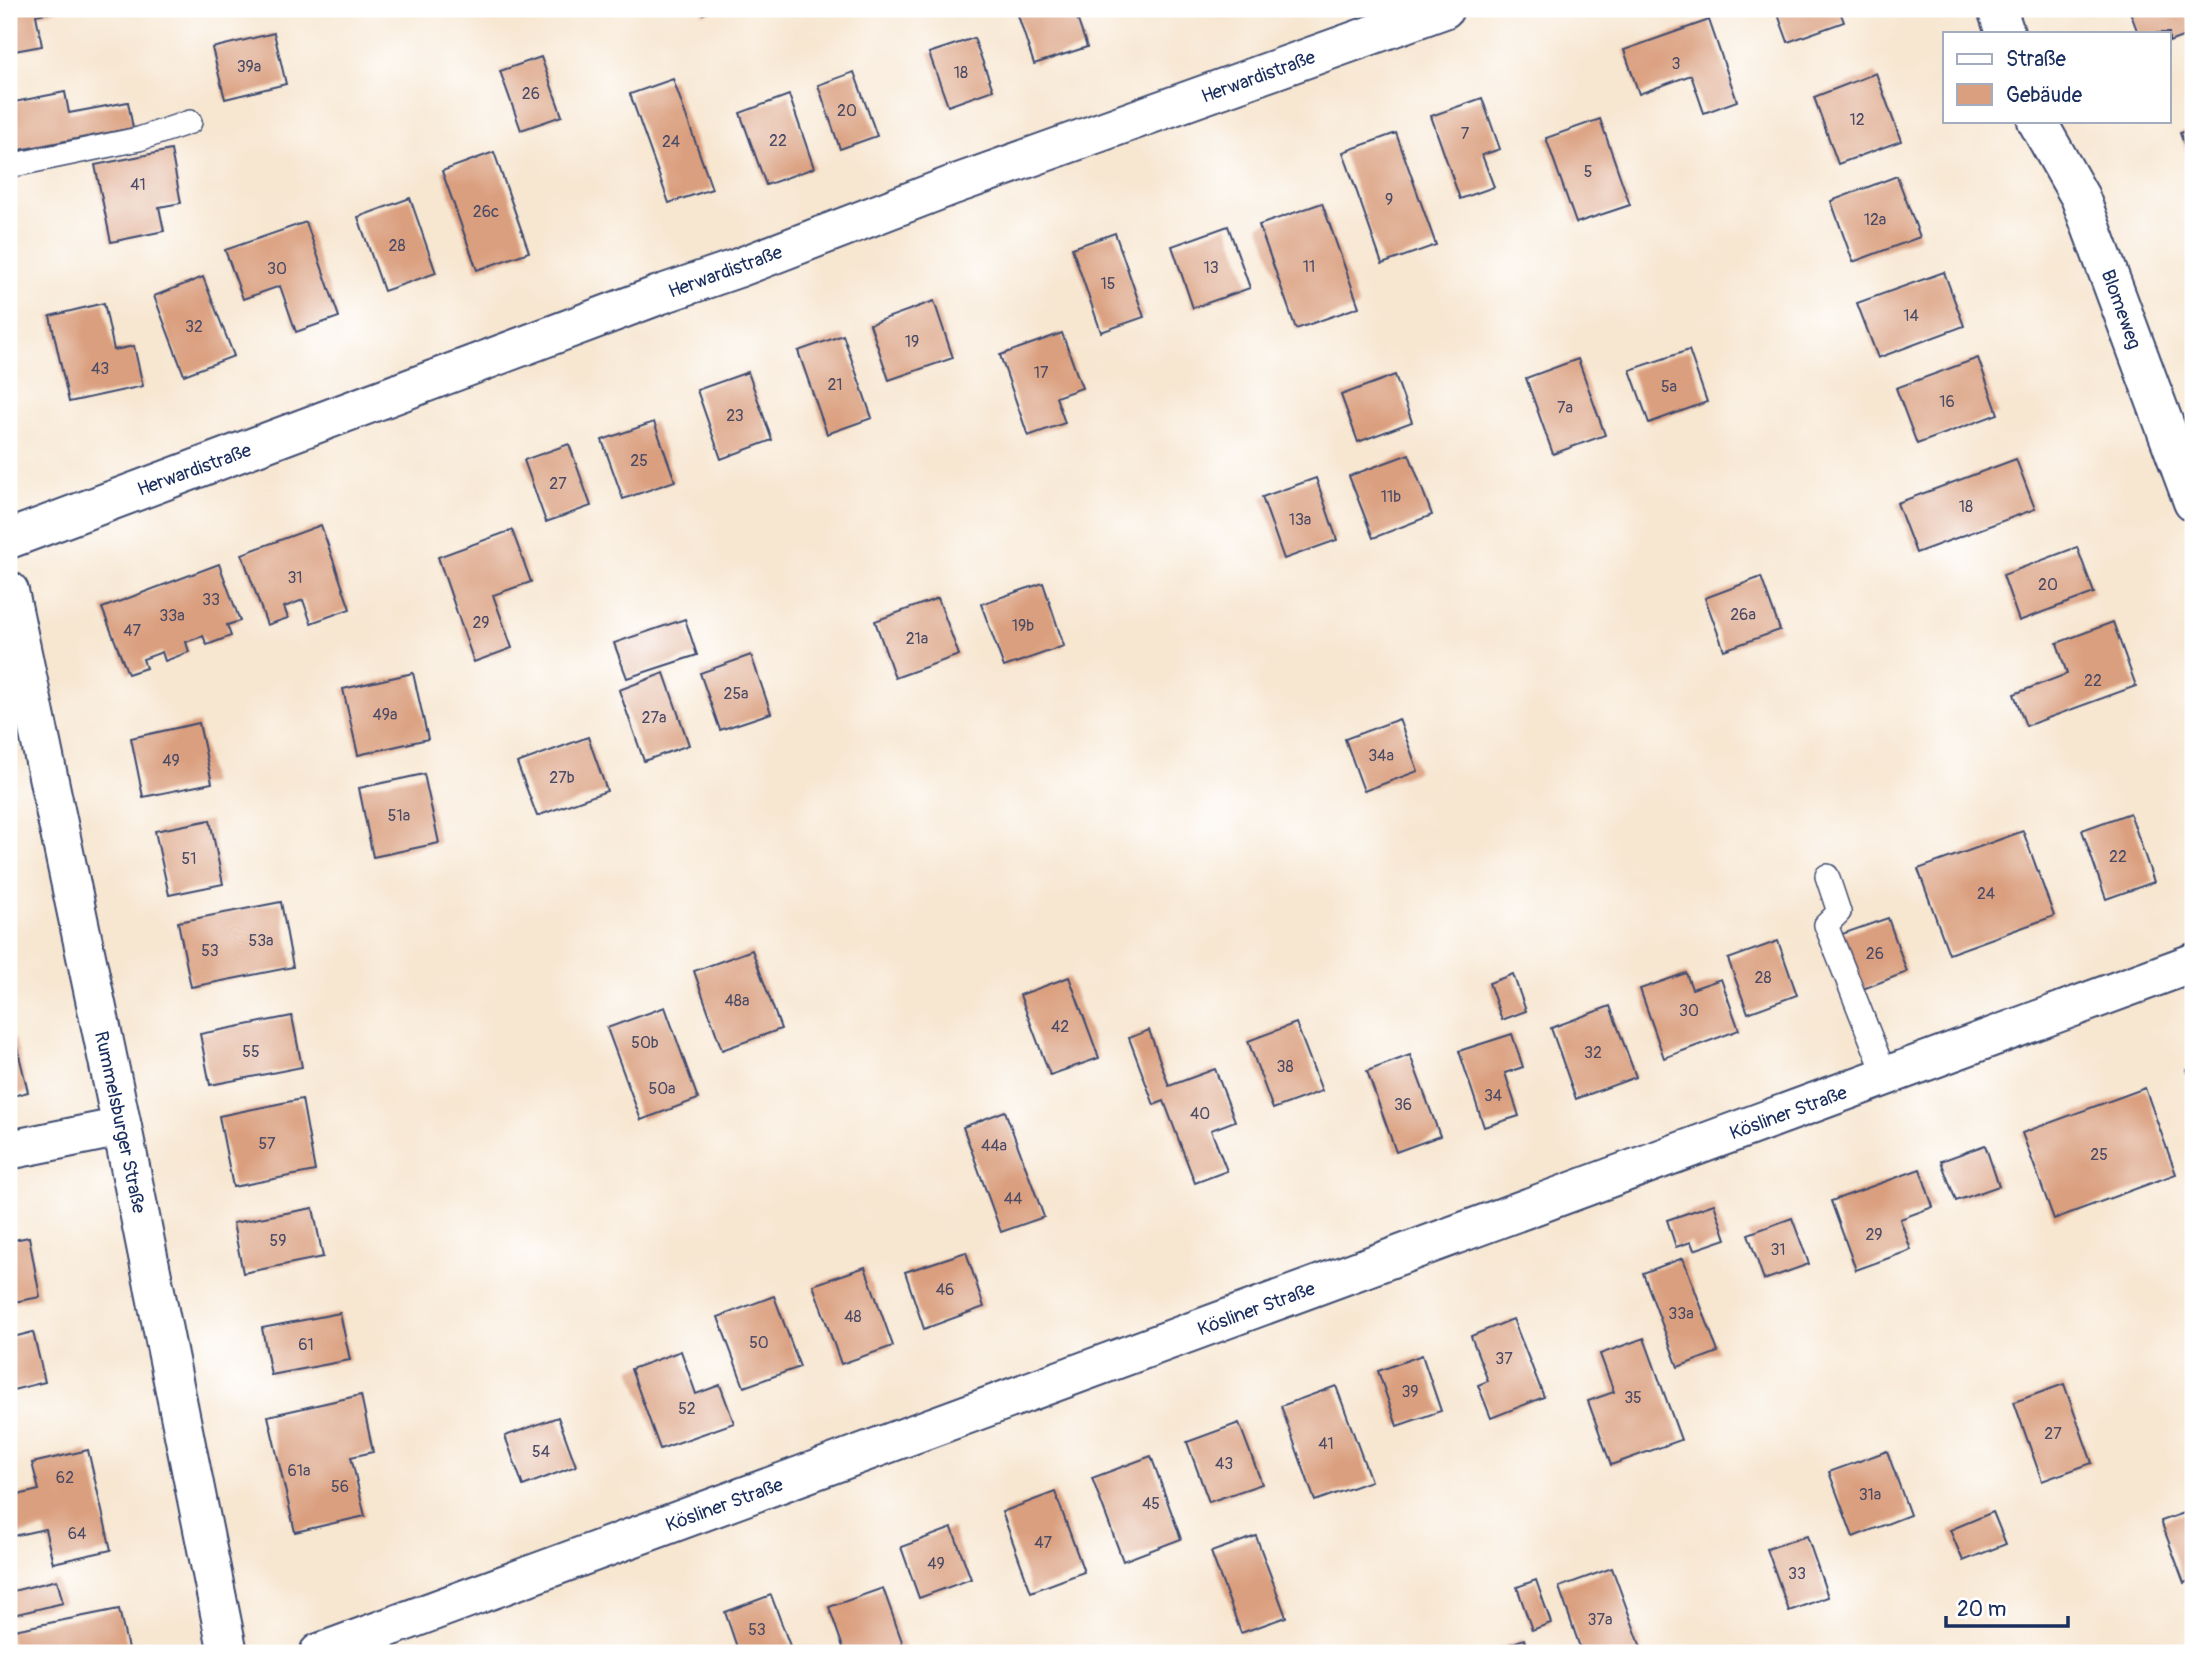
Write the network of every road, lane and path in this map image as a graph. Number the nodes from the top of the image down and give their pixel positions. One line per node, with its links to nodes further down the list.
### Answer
1 (1444, 9): 8 (street, Herwardistraße)
2 (1997, 9): 3 (street)
3 (2006, 32)
4 (190, 122): 6 (lane)
5 (2038, 122): 7 (street, Blomeweg)
6 (9, 166)
7 (2193, 502)
8 (9, 539)
9 (9, 591): 13 (street, Rummelsburger Straße)
10 (1827, 876): 12 (lane)
11 (2193, 963): 12 (street, Kösliner Straße)
12 (1886, 1077): 16 (street, Kösliner Straße)
13 (122, 1127): 14 (street); 15 (street, Rummelsburger Straße)
14 (9, 1150)
15 (228, 1653)
16 (319, 1653)

